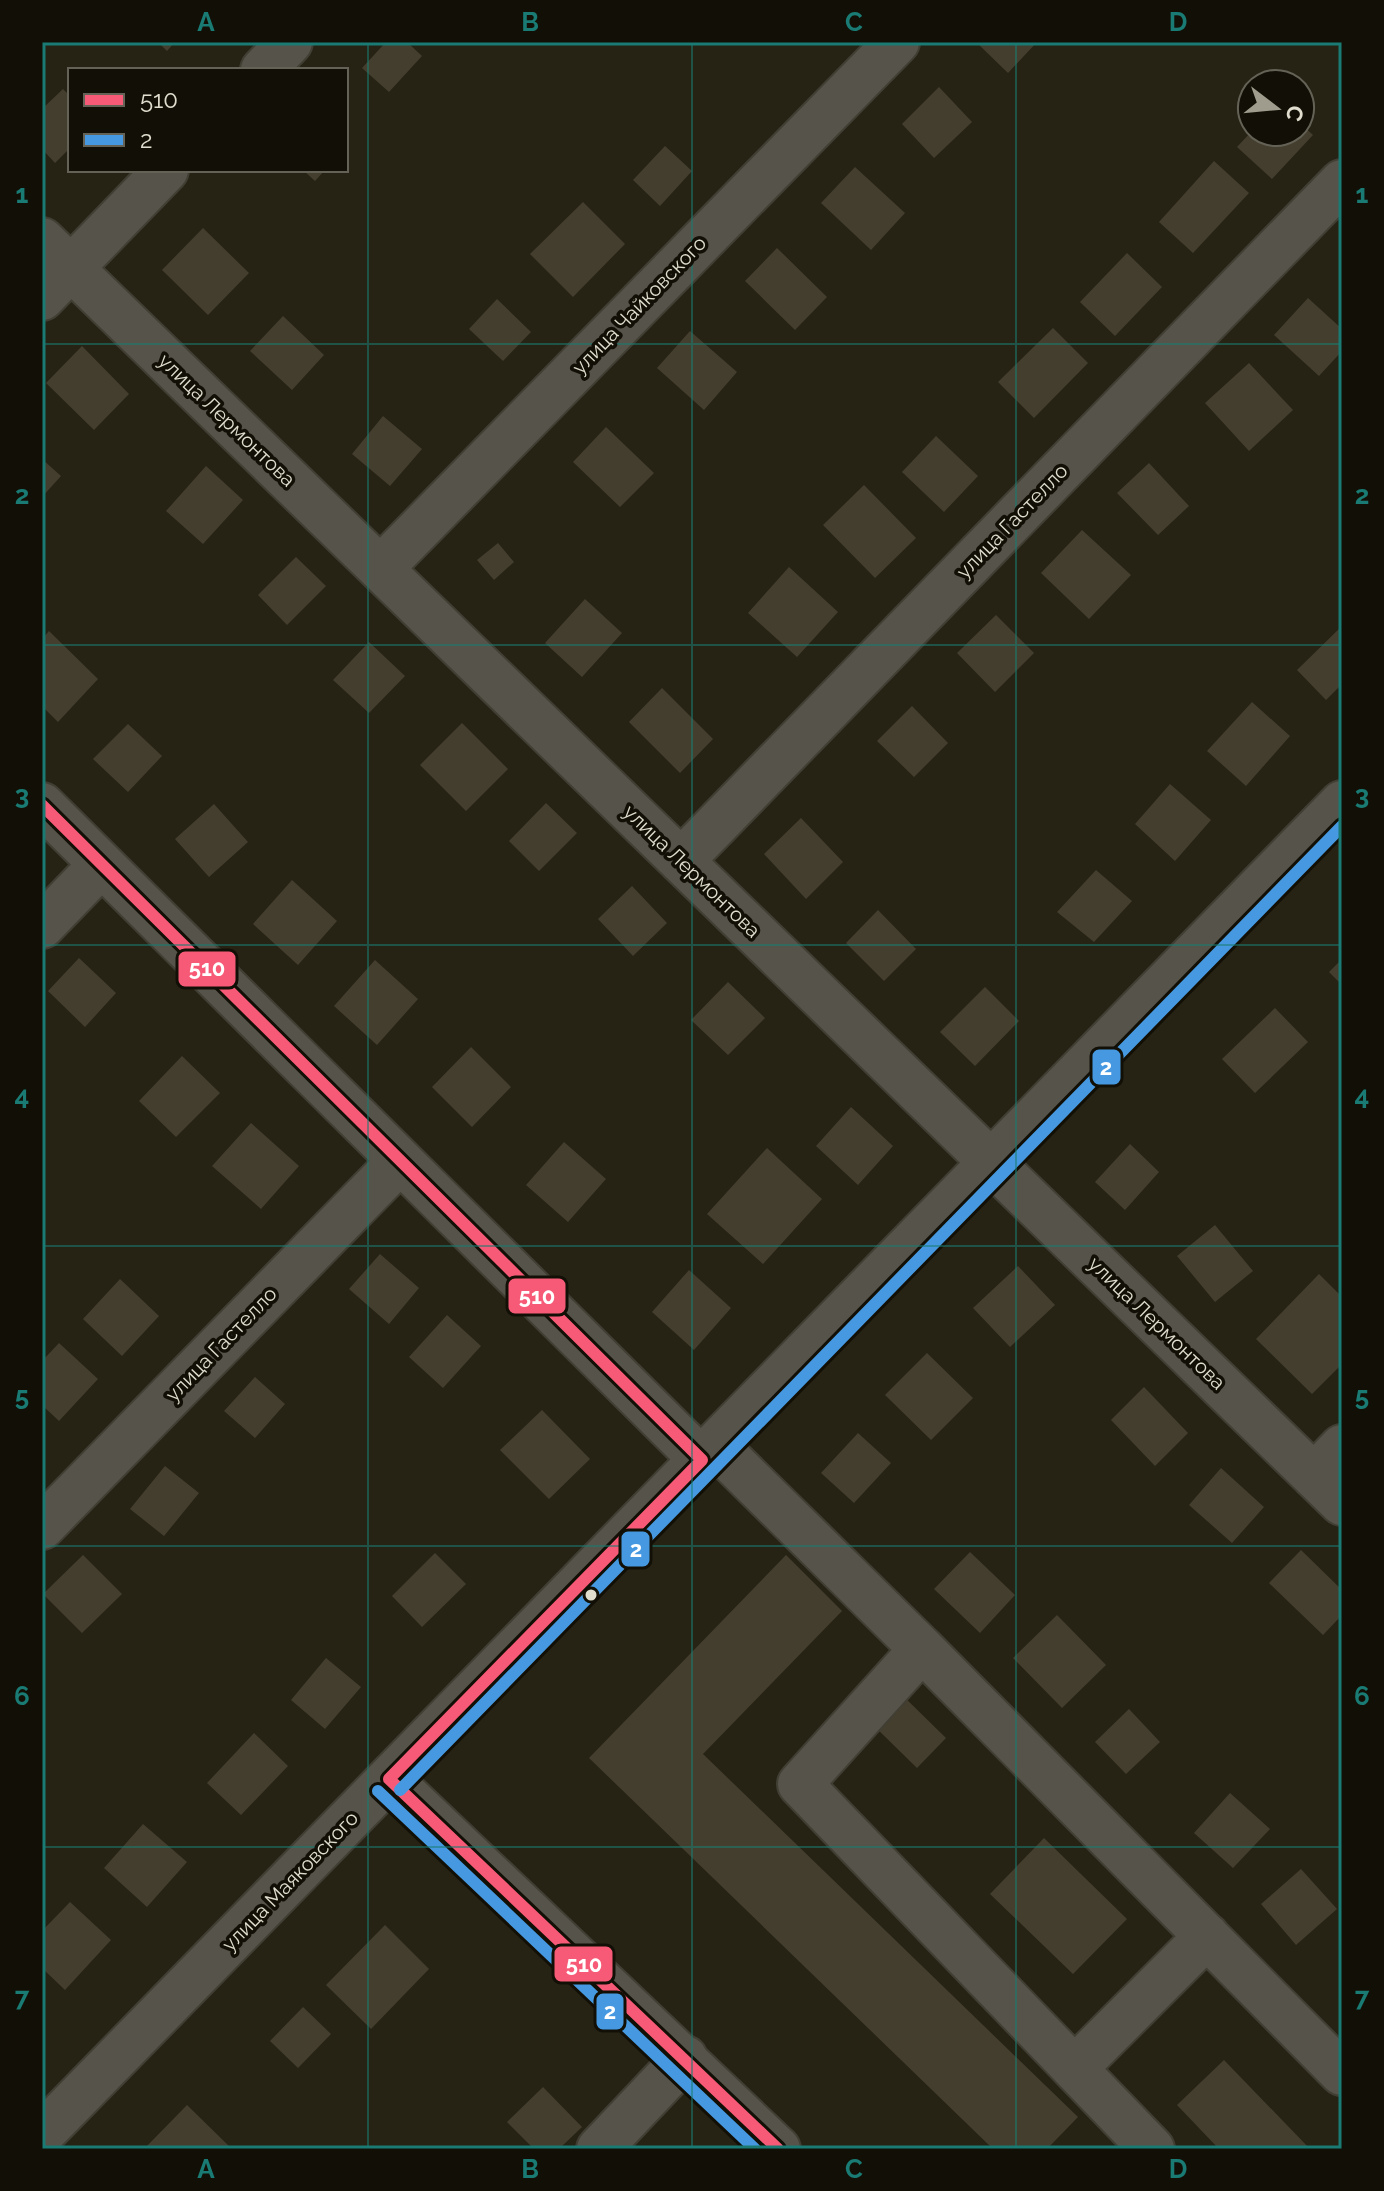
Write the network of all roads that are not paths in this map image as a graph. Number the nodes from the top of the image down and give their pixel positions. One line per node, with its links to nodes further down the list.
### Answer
1 (290, 42): 3 (street)
2 (897, 42): 7 (street, улица Чайковского)
3 (265, 68)
4 (164, 172): 6 (street)
5 (1342, 182): 10 (street, улица Гастелло)
6 (52, 269): 7 (street, улица Лермонтова)
7 (381, 568): 10 (street, улица Лермонтова)
8 (1342, 803): 14 (street, улица Маяковского)
9 (42, 805): 11 (street)
10 (681, 861): 14 (street, улица Лермонтова)
11 (101, 865): 12 (street); 13 (street)
12 (42, 926)
13 (400, 1161): 15 (street); 17 (street, улица Гастелло)
14 (992, 1163): 15 (street, улица Маяковского); 16 (street, улица Лермонтова)
15 (709, 1453): 18 (street); 19 (street, улица Маяковского)
16 (1333, 1475)
17 (42, 1527)
18 (922, 1649): 20 (street); 22 (street)
19 (389, 1779): 21 (street); 24 (street, улица Маяковского)
20 (1207, 1936): 22 (street); 23 (street)
21 (685, 2058): 26 (street); 27 (street)
22 (1075, 2068): 25 (street)
23 (1342, 2073)
24 (42, 2134)
25 (1131, 2141)
26 (599, 2149)
27 (778, 2149)

